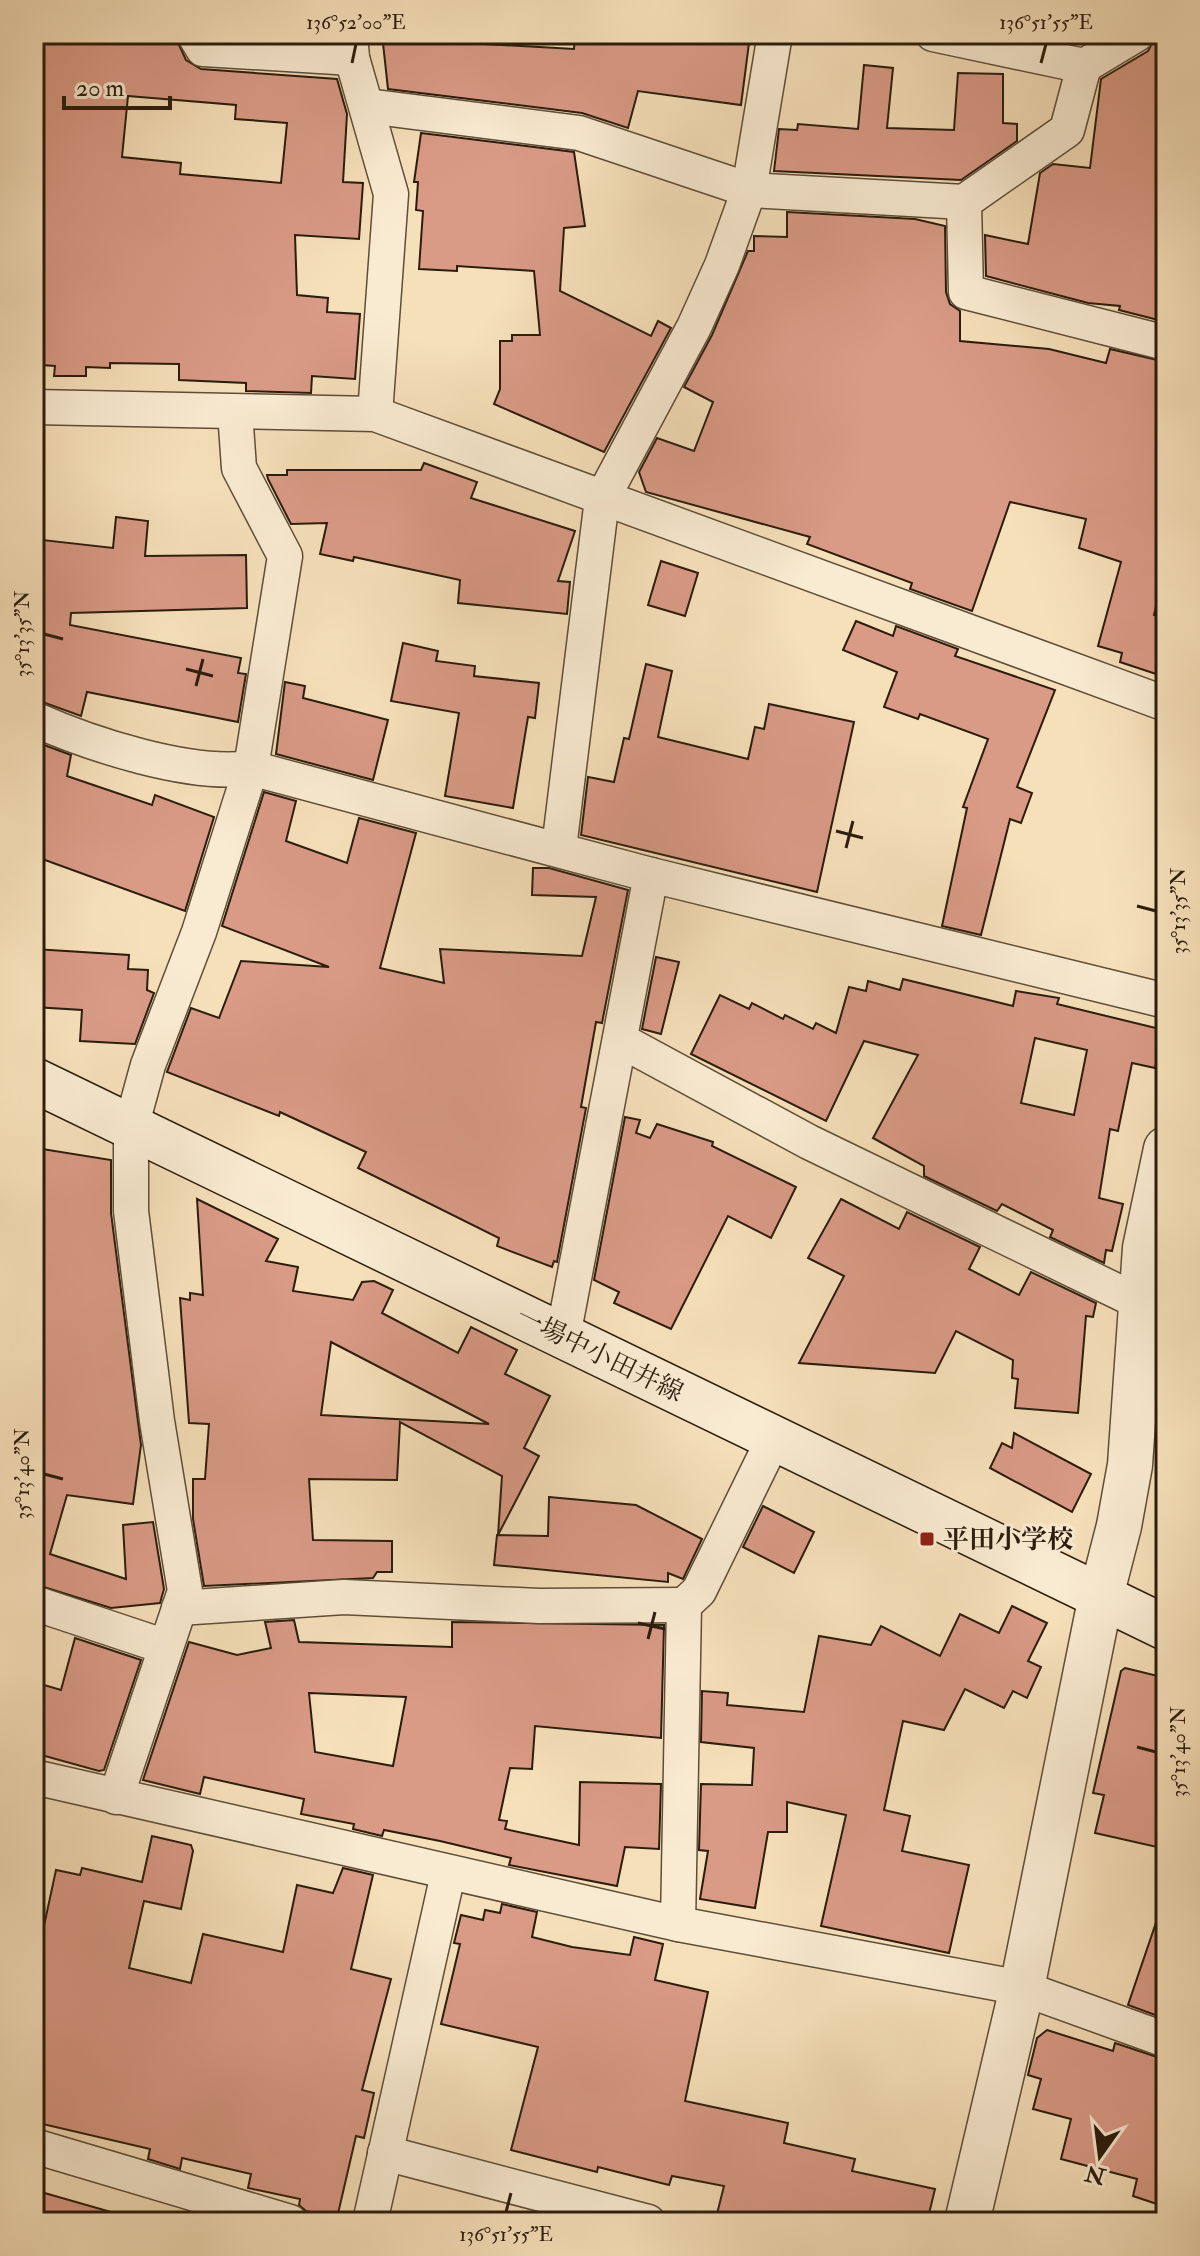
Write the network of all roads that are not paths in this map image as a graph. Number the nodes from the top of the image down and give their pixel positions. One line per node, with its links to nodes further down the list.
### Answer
1 (194, 34): 6 (street)
2 (775, 34): 9 (street)
3 (933, 34): 5 (street)
4 (1137, 34): 7 (street)
5 (1002, 42): 7 (street)
6 (351, 46): 8 (street)
7 (1084, 66): 10 (street)
8 (367, 106): 9 (street); 14 (street)
9 (749, 190): 10 (street); 15 (street)
10 (964, 202): 11 (street)
11 (1166, 343)
12 (34, 407): 13 (street)
13 (235, 412): 14 (street); 18 (street)
14 (375, 414): 15 (street)
15 (602, 499): 16 (street); 19 (street)
16 (1166, 704)
17 (34, 719): 18 (street)
18 (251, 768): 19 (street); 24 (street)
19 (559, 848): 20 (street)
20 (651, 875): 21 (street); 22 (street)
21 (1166, 1001)
22 (620, 1040): 26 (street); 27 (street)
23 (34, 1080): 24 (main road, 一場中小田井線)
24 (131, 1127): 27 (main road, 一場中小田井線); 32 (street)
25 (1166, 1149): 26 (main road)
26 (1152, 1309): 29 (main road)
27 (563, 1336): 28 (main road, 一場中小田井線)
28 (774, 1438): 29 (main road, 一場中小田井線); 31 (street)
29 (1101, 1596): 33 (main road, 一場中小田井線); 39 (main road)
30 (34, 1603): 34 (street)
31 (684, 1605): 32 (street); 38 (street)
32 (179, 1608): 34 (street)
33 (1166, 1628)
34 (166, 1647): 36 (street)
35 (34, 1777): 36 (street)
36 (116, 1797): 37 (street)
37 (448, 1874): 38 (street); 42 (street)
38 (678, 1924): 39 (street)
39 (1022, 1988): 40 (street); 46 (main road)
40 (1166, 2040)
41 (34, 2146): 43 (street)
42 (385, 2153): 44 (street); 45 (street)
43 (290, 2222)
44 (370, 2222)
45 (648, 2222)
46 (967, 2222)

